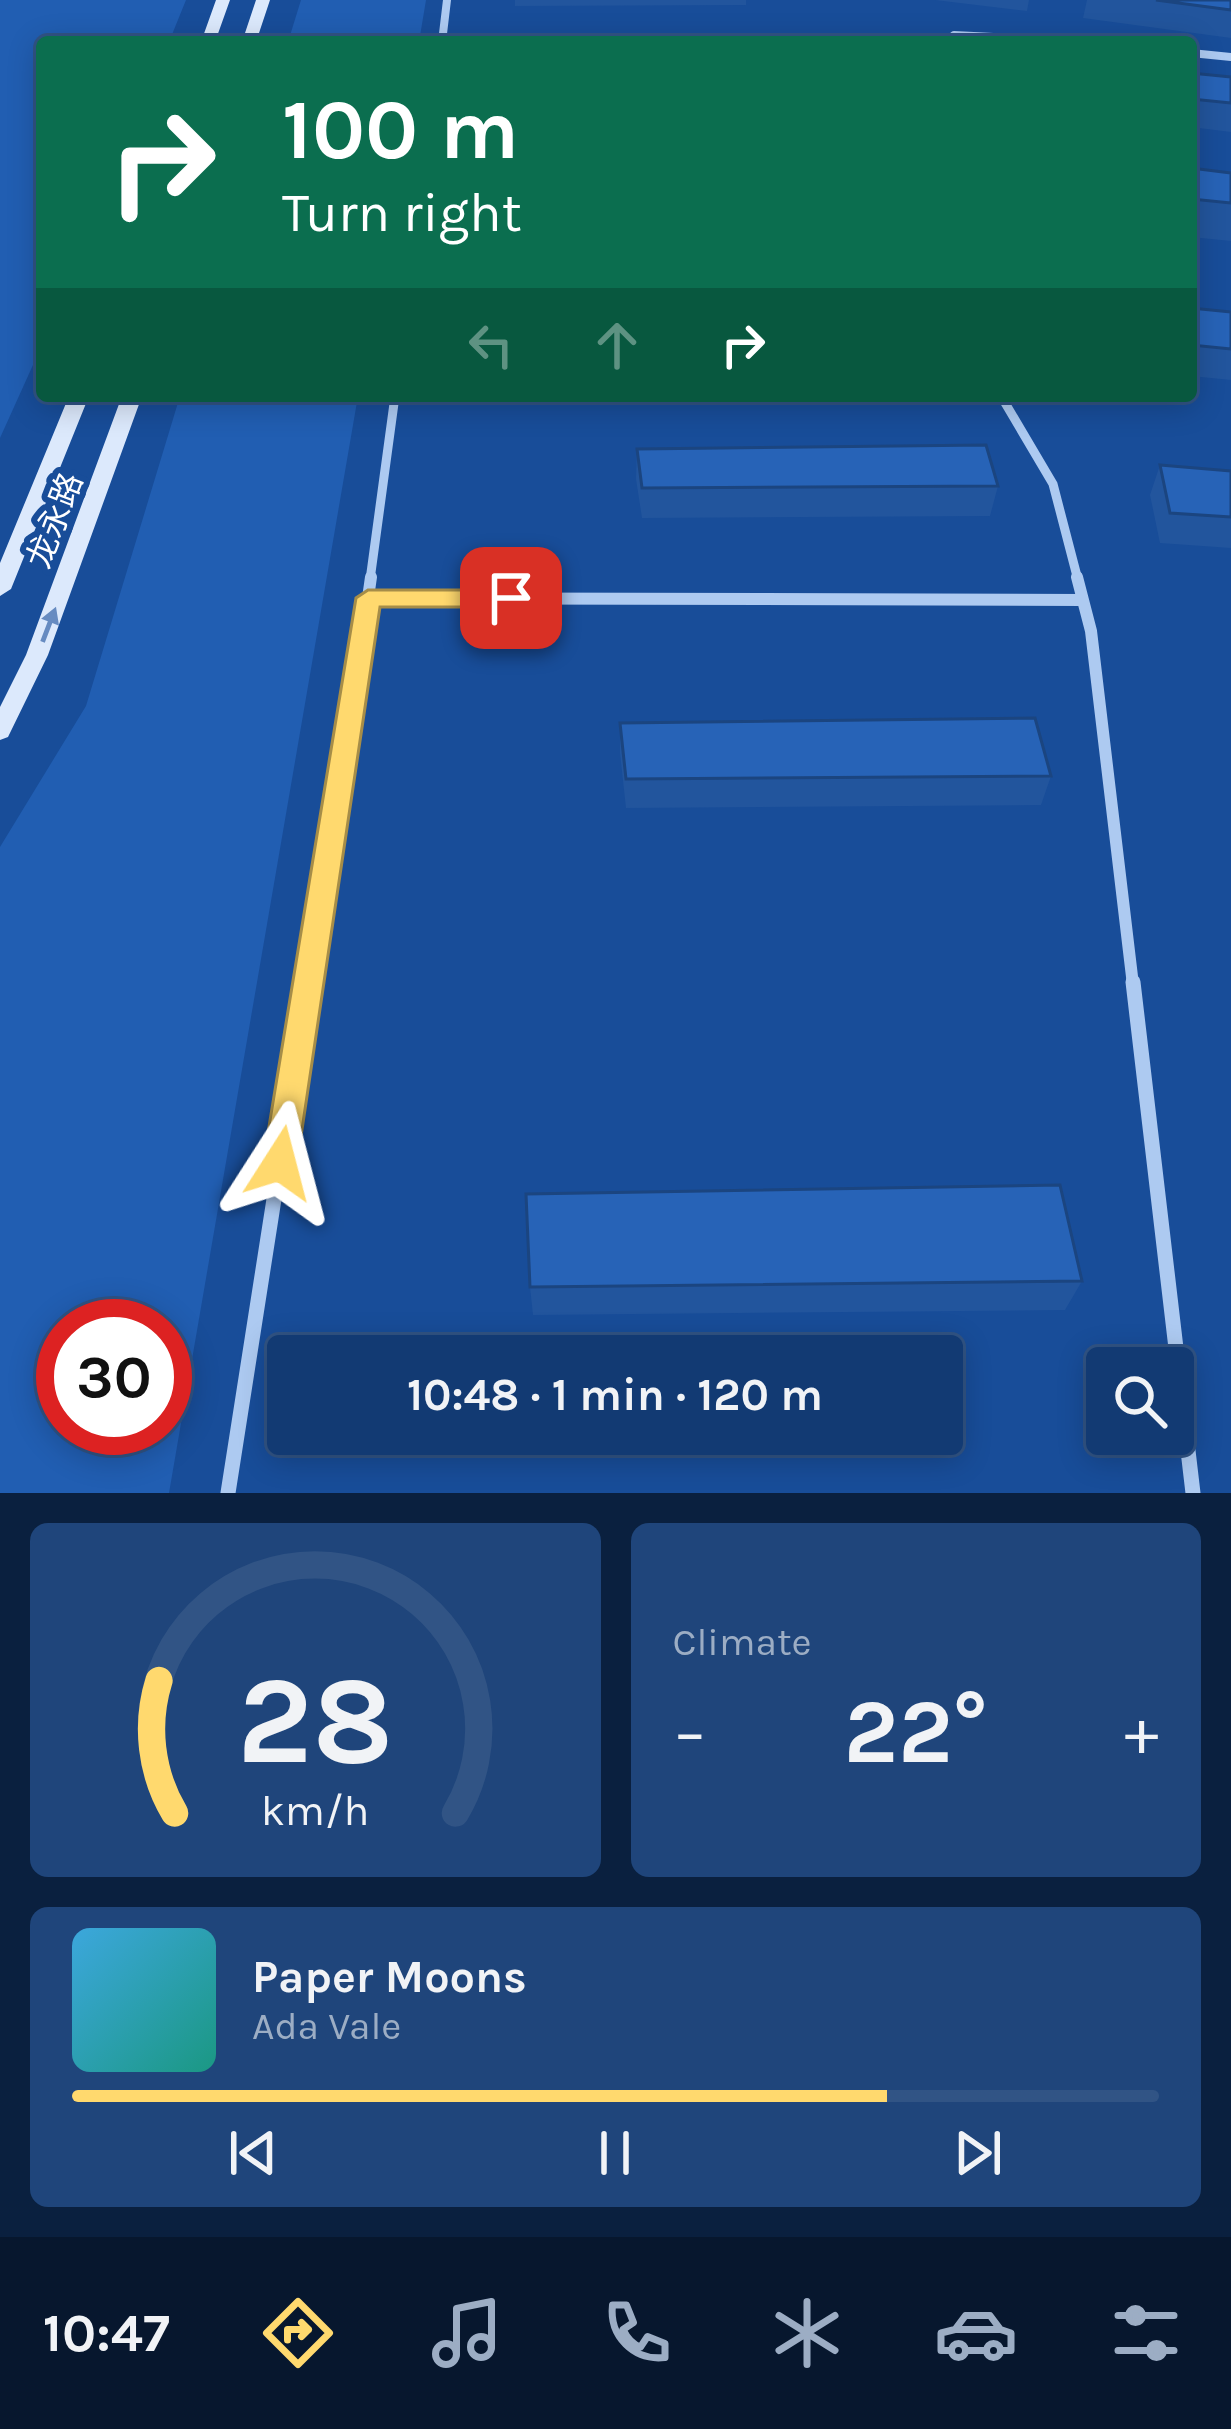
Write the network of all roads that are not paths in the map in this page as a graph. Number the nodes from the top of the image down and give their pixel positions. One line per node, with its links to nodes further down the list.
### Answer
1 (223, 0): 4 (main road)
2 (262, 0): 5 (main road)
3 (447, 0): 6 (street)
4 (210, 36)
5 (251, 36)
6 (443, 36)
7 (1197, 54): 8 (street)
8 (1231, 58)
9 (77, 402): 13 (main road, 龙永路)
10 (131, 402): 16 (main road, 龙永路, one-way to 10)
11 (394, 402): 14 (street)
12 (1005, 402): 15 (street)
13 (0, 589)
14 (368, 598): 15 (street); 17 (street)
15 (1083, 600): 18 (street)
16 (0, 730)
17 (228, 1493)
18 (1192, 1493)

